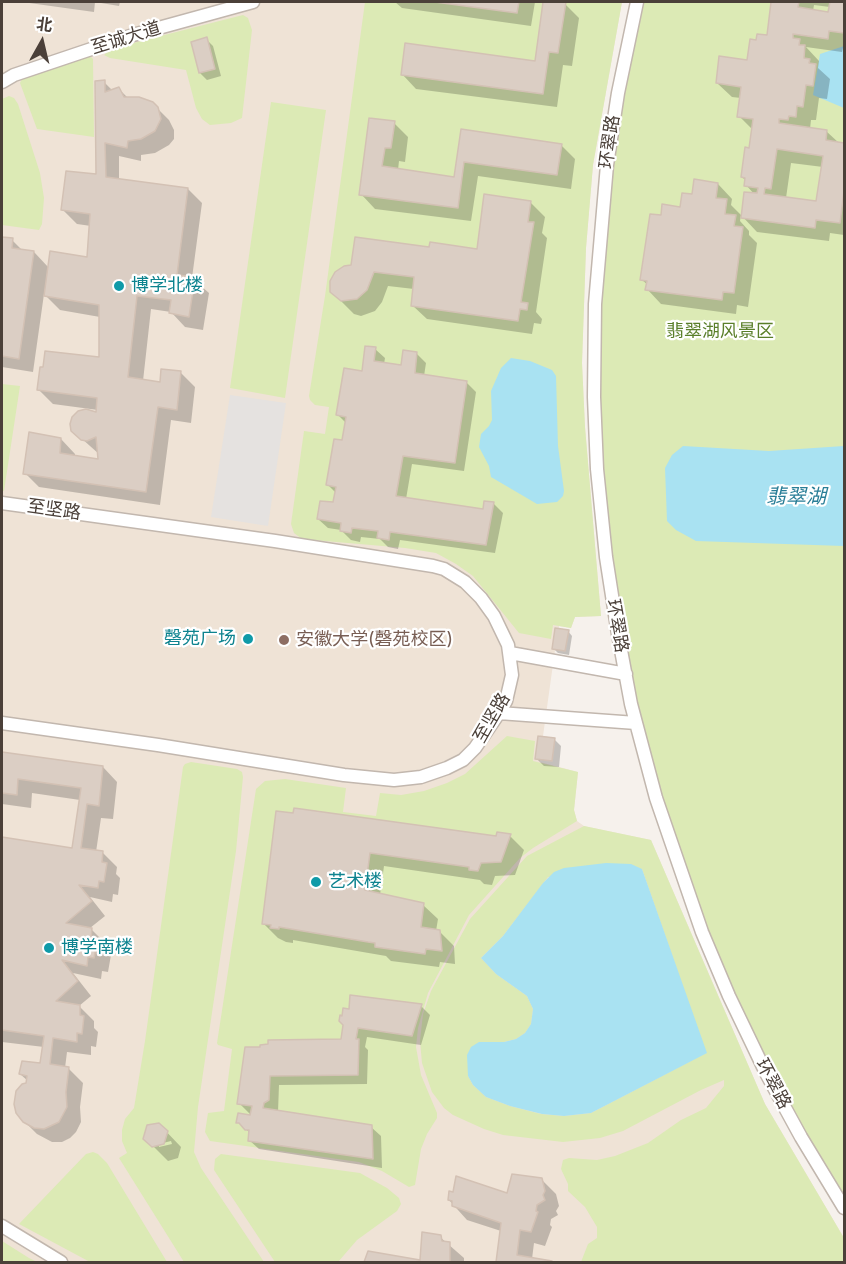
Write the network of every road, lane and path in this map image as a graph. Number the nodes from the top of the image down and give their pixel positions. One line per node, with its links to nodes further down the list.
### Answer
1 (253, 2): 3 (street, 至诚大道)
2 (637, 2): 6 (street, 环翠路)
3 (2, 82)
4 (2, 503): 5 (street, 至坚路)
5 (510, 653): 6 (street); 7 (street, 至坚路)
6 (626, 674): 9 (street, 环翠路)
7 (499, 713): 8 (street, 至坚路); 9 (street)
8 (2, 723)
9 (636, 723): 10 (street, 环翠路)
10 (844, 1208)
11 (2, 1226): 12 (street)
12 (61, 1263)

